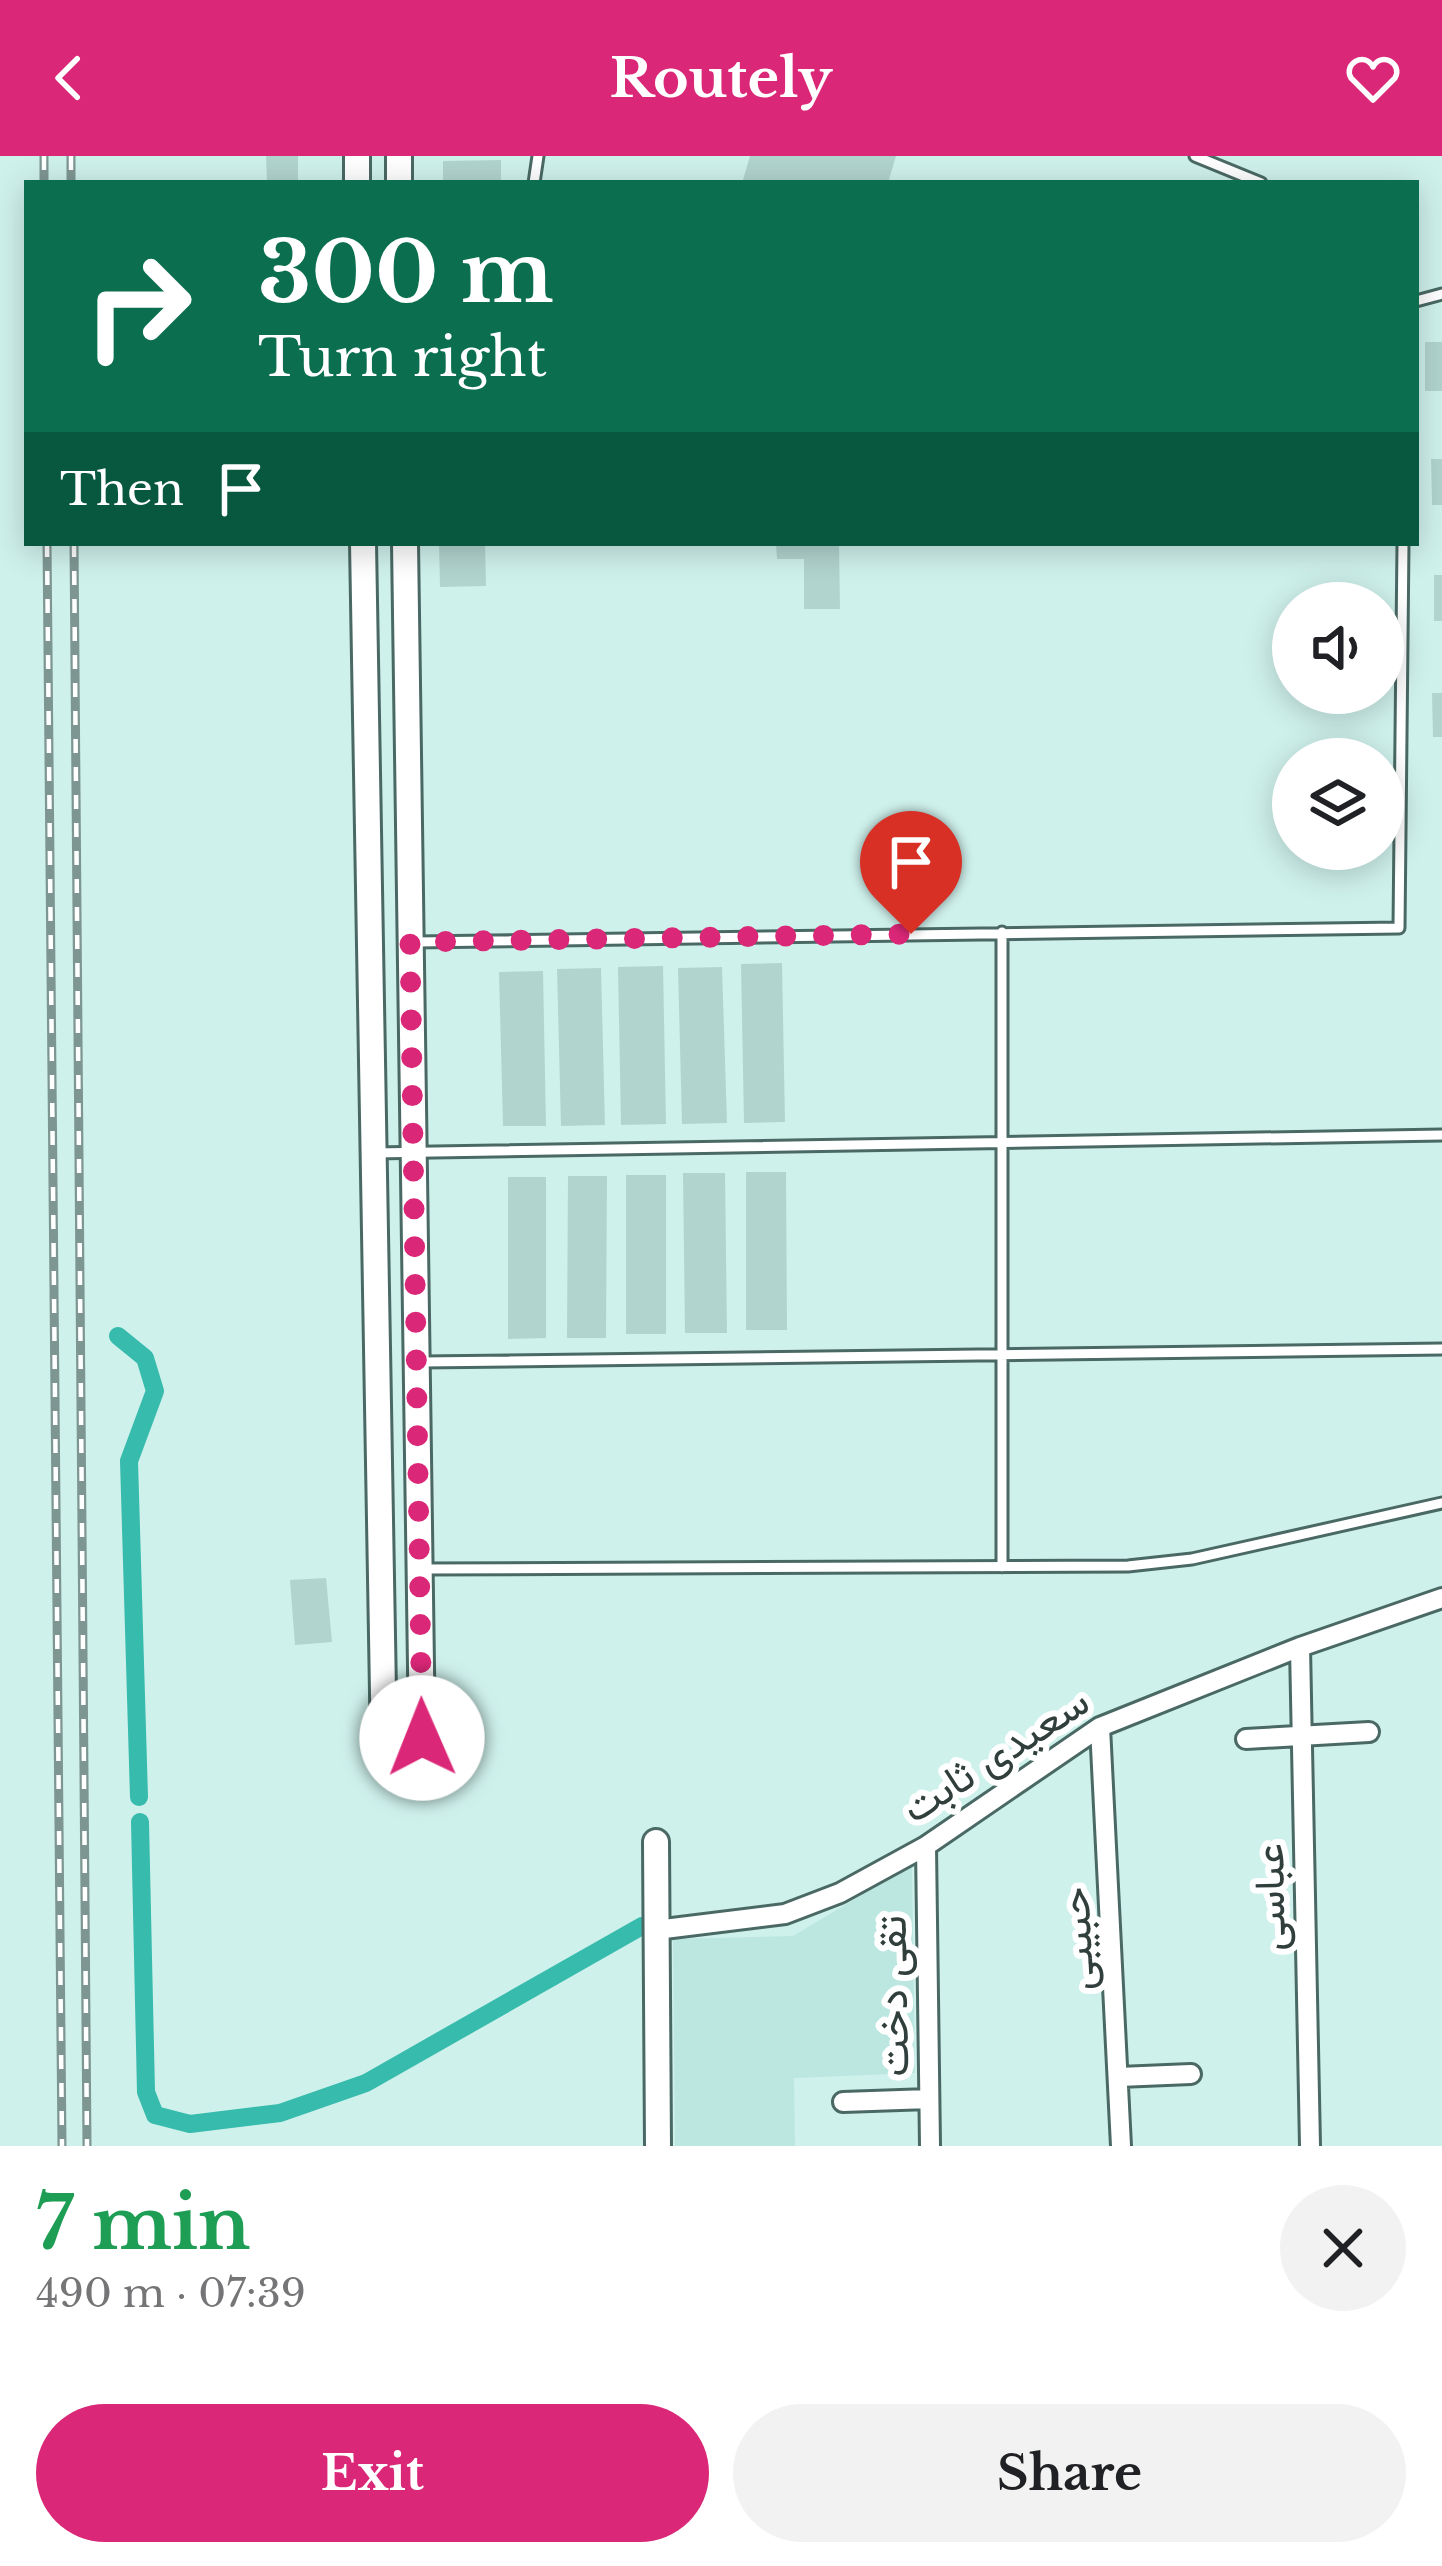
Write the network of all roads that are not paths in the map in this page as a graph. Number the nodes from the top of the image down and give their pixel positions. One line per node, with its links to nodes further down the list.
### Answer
1 (1196, 156): 2 (lane)
2 (1254, 180)
3 (363, 546): 8 (street)
4 (405, 546): 7 (street)
5 (1403, 546): 6 (lane)
6 (1002, 932): 7 (lane); 10 (lane)
7 (410, 942): 8 (street); 11 (street)
8 (370, 944): 12 (street)
9 (1442, 1135): 10 (lane)
10 (1003, 1146): 11 (lane); 14 (lane)
11 (413, 1150): 12 (lane); 15 (street)
12 (374, 1154): 16 (street)
13 (1442, 1349): 14 (lane)
14 (1004, 1357): 15 (lane); 18 (lane)
15 (416, 1362): 16 (street); 19 (street)
16 (377, 1368): 20 (street)
17 (1442, 1503): 18 (lane)
18 (1002, 1567): 19 (lane)
19 (419, 1569): 20 (street); 20 (street)
20 (381, 1571)
21 (1442, 1598): 22 (street, سعیدی ثابت)
22 (1300, 1647): 23 (street, سعیدی ثابت); 25 (street, عباسی)
23 (1100, 1727): 28 (street, سعیدی ثابت); 31 (street, حبیبی)
24 (1369, 1732): 25 (street)
25 (1302, 1734): 26 (street); 37 (street, عباسی)
26 (1246, 1739)
27 (656, 1842): 29 (street)
28 (926, 1846): 29 (street, سعیدی ثابت); 32 (street, تقی دخت)
29 (656, 1930): 34 (street)
30 (1191, 2074): 31 (street)
31 (1119, 2077): 36 (street, حبیبی)
32 (929, 2099): 33 (street); 35 (street, تقی دخت)
33 (843, 2102)
34 (658, 2146)
35 (929, 2146)
36 (1121, 2146)
37 (1310, 2146)

